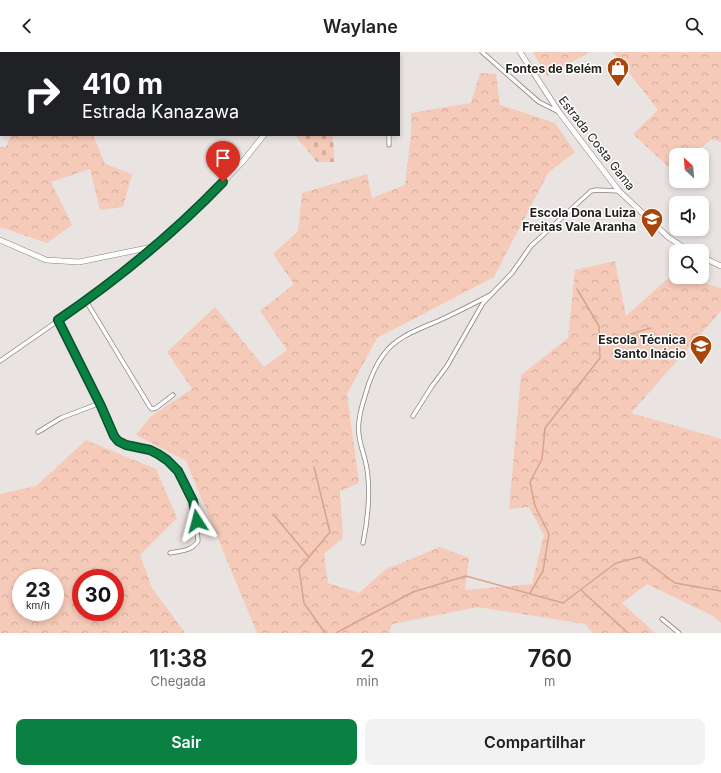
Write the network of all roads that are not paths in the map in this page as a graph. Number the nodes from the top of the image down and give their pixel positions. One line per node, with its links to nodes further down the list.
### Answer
1 (482, 52): 3 (street)
2 (520, 52): 3 (main road, Estrada Costa Gama)
3 (559, 112): 7 (main road, Estrada Costa Gama)
4 (263, 136): 10 (main road)
5 (389, 136): 6 (street)
6 (389, 145)
7 (619, 191): 9 (main road, Estrada Costa Gama); 13 (street)
8 (0, 240): 10 (main road)
9 (678, 244)
10 (157, 246): 14 (street)
11 (709, 260): 12 (main road)
12 (721, 266)
13 (492, 294): 19 (street); 21 (street)
14 (86, 301): 15 (street); 17 (street)
15 (58, 320): 16 (street); 18 (street)
16 (0, 361)
17 (173, 395)
18 (100, 404): 20 (street); 22 (street)
19 (413, 416)
20 (38, 432)
21 (363, 543)
22 (170, 553)
23 (662, 619): 24 (street)
24 (679, 633)

